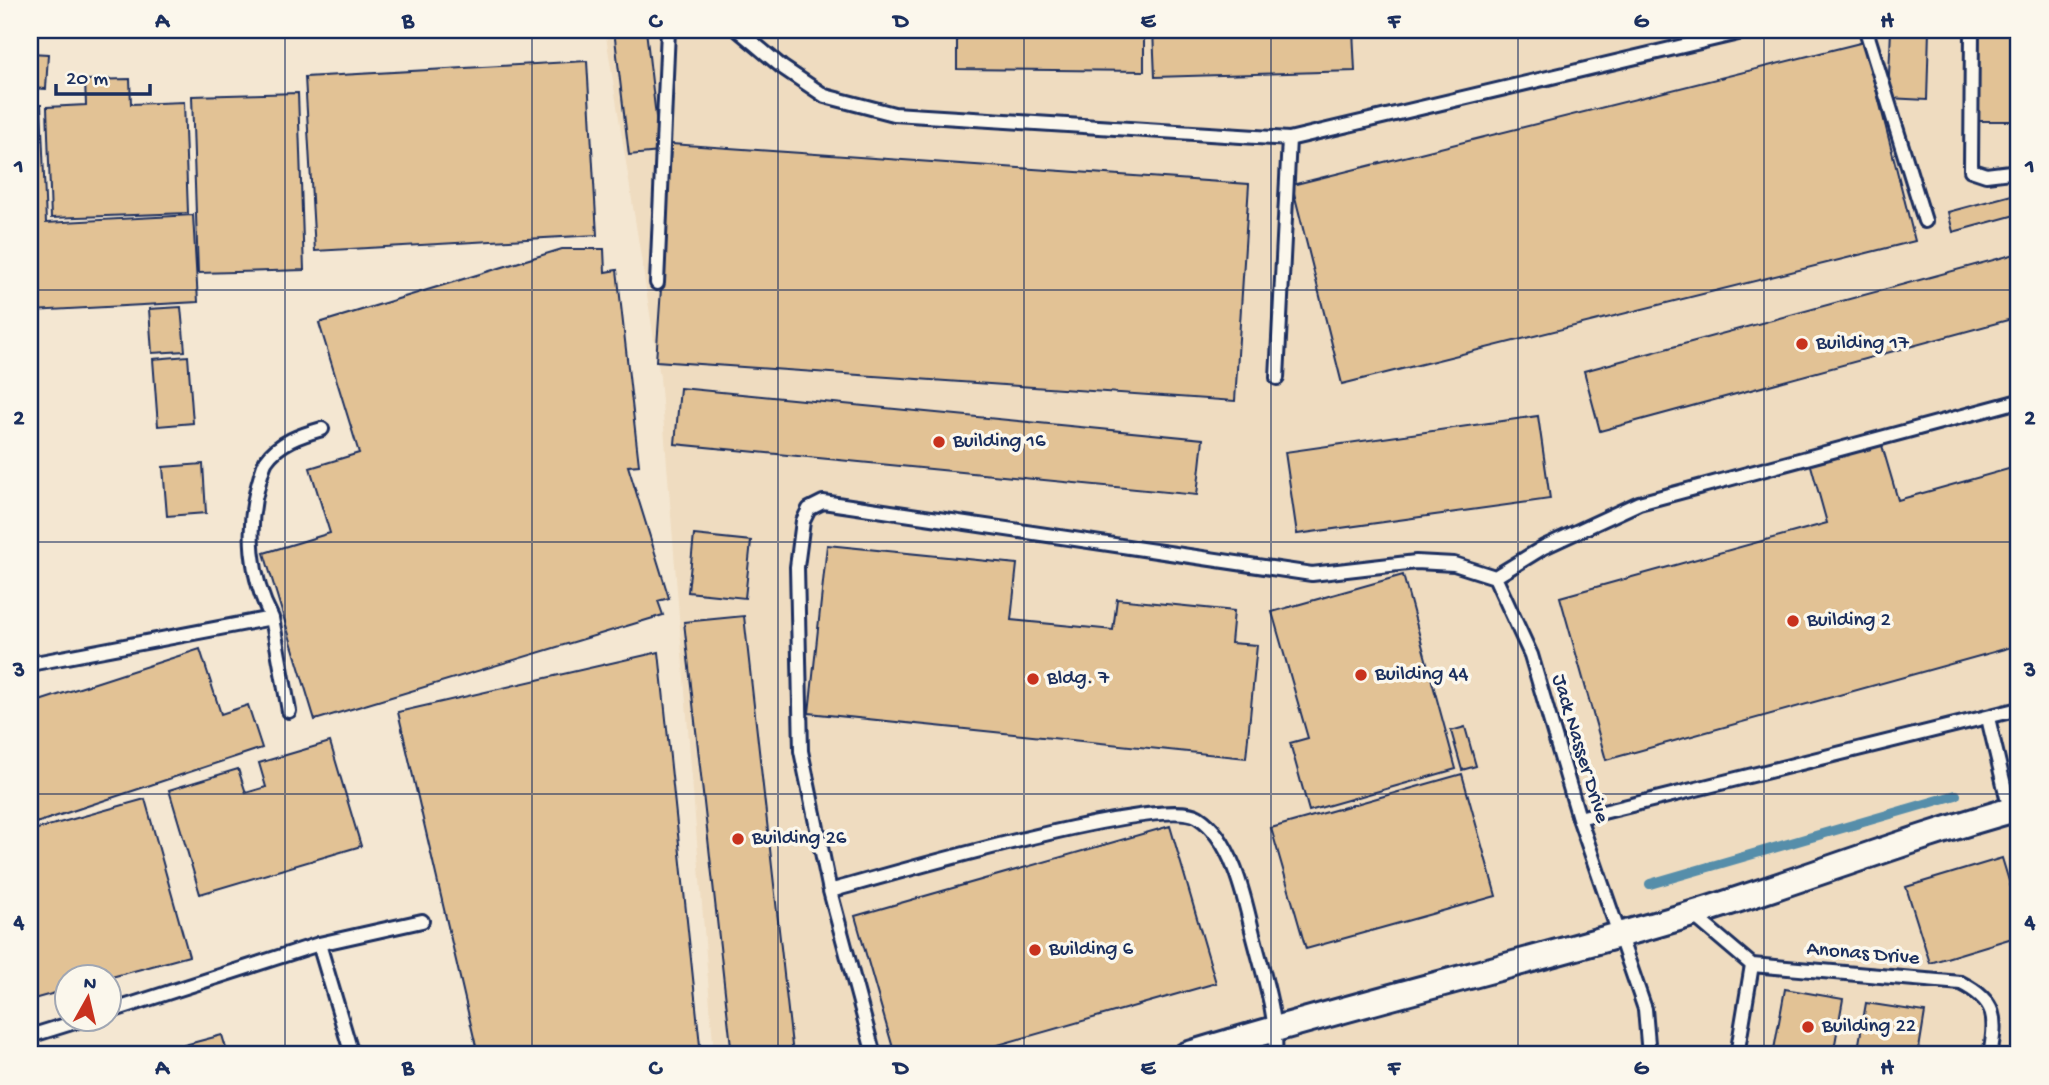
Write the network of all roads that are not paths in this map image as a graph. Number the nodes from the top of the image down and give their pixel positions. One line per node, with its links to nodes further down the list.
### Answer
1 (668, 30): 9 (lane)
2 (738, 30): 6 (lane)
3 (1751, 30): 6 (lane)
4 (1866, 30): 8 (lane)
5 (1972, 30): 7 (lane)
6 (1289, 139): 10 (lane)
7 (2019, 170)
8 (1925, 221)
9 (657, 283)
10 (1277, 378)
11 (2019, 401): 13 (lane)
12 (321, 429): 14 (lane)
13 (1495, 577): 20 (lane, Jack Nasser Drive); 21 (lane)
14 (272, 618): 15 (lane); 17 (lane)
15 (30, 664)
16 (2019, 709): 18 (lane)
17 (289, 711)
18 (1988, 718): 19 (lane); 20 (lane)
19 (2015, 809): 22 (street)
20 (1579, 818): 24 (lane, Jack Nasser Drive)
21 (830, 891): 28 (lane); 32 (lane)
22 (1692, 914): 24 (street); 26 (lane)
23 (422, 921): 25 (lane)
24 (1617, 935): 28 (street); 35 (lane, Jack Nasser Drive)
25 (319, 944): 27 (lane); 31 (lane)
26 (1752, 965): 36 (lane); 37 (lane, Anonas Drive)
27 (122, 1007)
28 (1276, 1028): 33 (street); 34 (lane)
29 (52, 1029): 30 (lane)
30 (30, 1036)
31 (352, 1055)
32 (874, 1055)
33 (1186, 1055)
34 (1275, 1055)
35 (1649, 1055)
36 (1737, 1055)
37 (1990, 1055)

